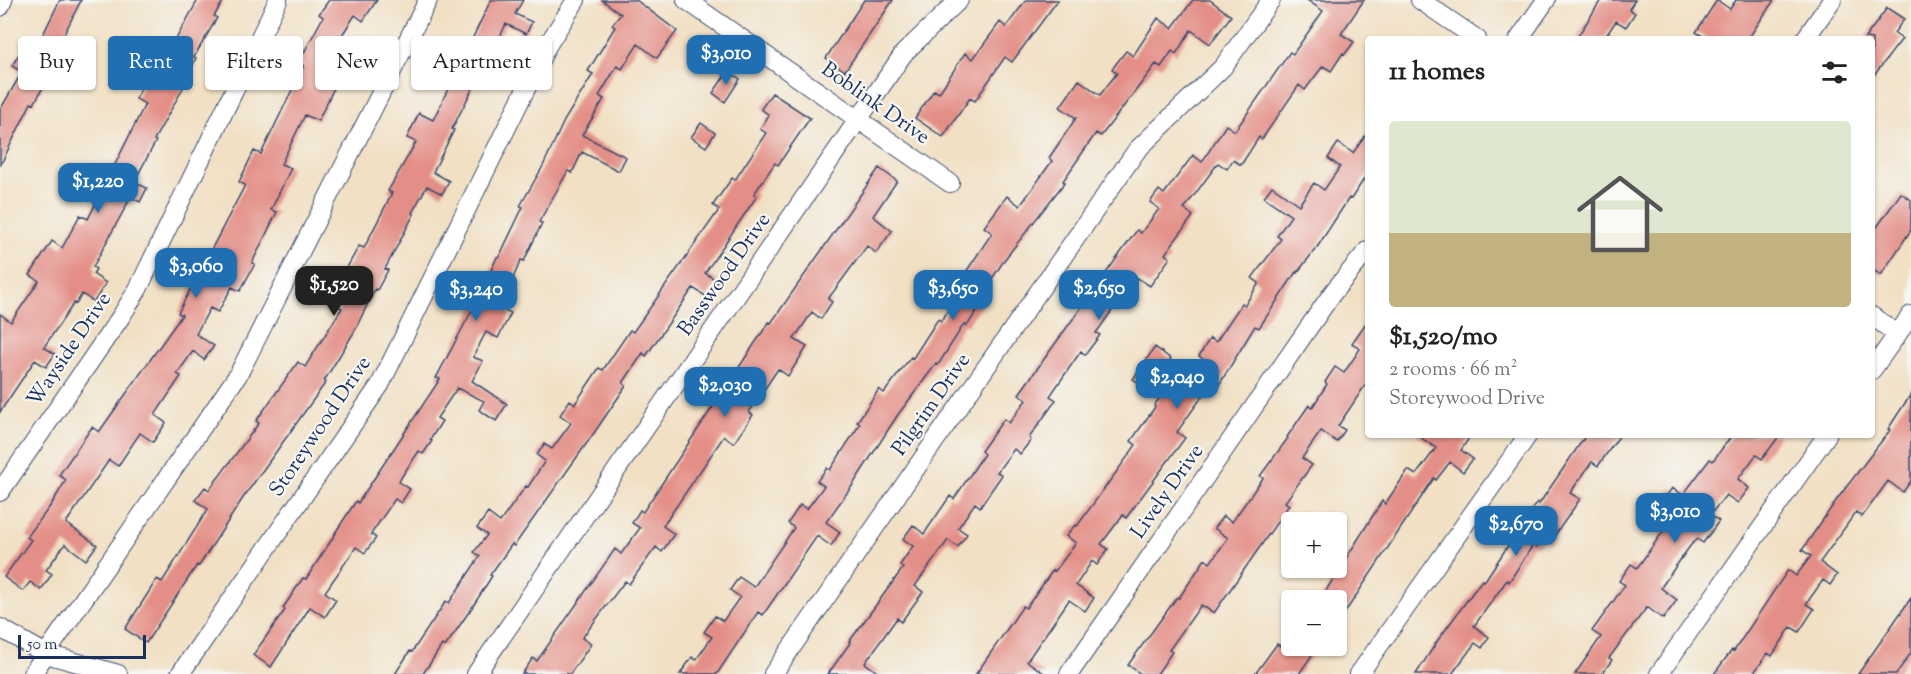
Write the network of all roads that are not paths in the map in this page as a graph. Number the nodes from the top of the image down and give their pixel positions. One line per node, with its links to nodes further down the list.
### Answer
1 (3, 0): 11 (street)
2 (278, 0): 24 (street, Wayside Drive)
3 (428, 0): 26 (street)
4 (576, 0): 29 (street, Storeywood Drive)
5 (686, 0): 15 (street, Boblink Drive)
6 (959, 0): 15 (street, Basswood Drive)
7 (1271, 0): 31 (street, Pilgrim Drive)
8 (1420, 0): 12 (street)
9 (1546, 0): 13 (street)
10 (1832, 0): 14 (street)
11 (0, 7)
12 (1473, 36)
13 (1521, 36)
14 (1807, 36)
15 (859, 120): 16 (street, Boblink Drive); 30 (street, Basswood Drive)
16 (950, 183)
17 (1365, 254): 32 (street, Lively Drive)
18 (1911, 315): 20 (street)
19 (1875, 318): 20 (street)
20 (1898, 334): 21 (street)
21 (1875, 366)
22 (1526, 438): 33 (street)
23 (1825, 438): 34 (street)
24 (0, 492)
25 (0, 628): 26 (street)
26 (46, 654): 27 (street); 28 (street)
27 (32, 674)
28 (118, 674)
29 (180, 674)
30 (476, 674)
31 (772, 674)
32 (1069, 674)
33 (1359, 674)
34 (1659, 674)

